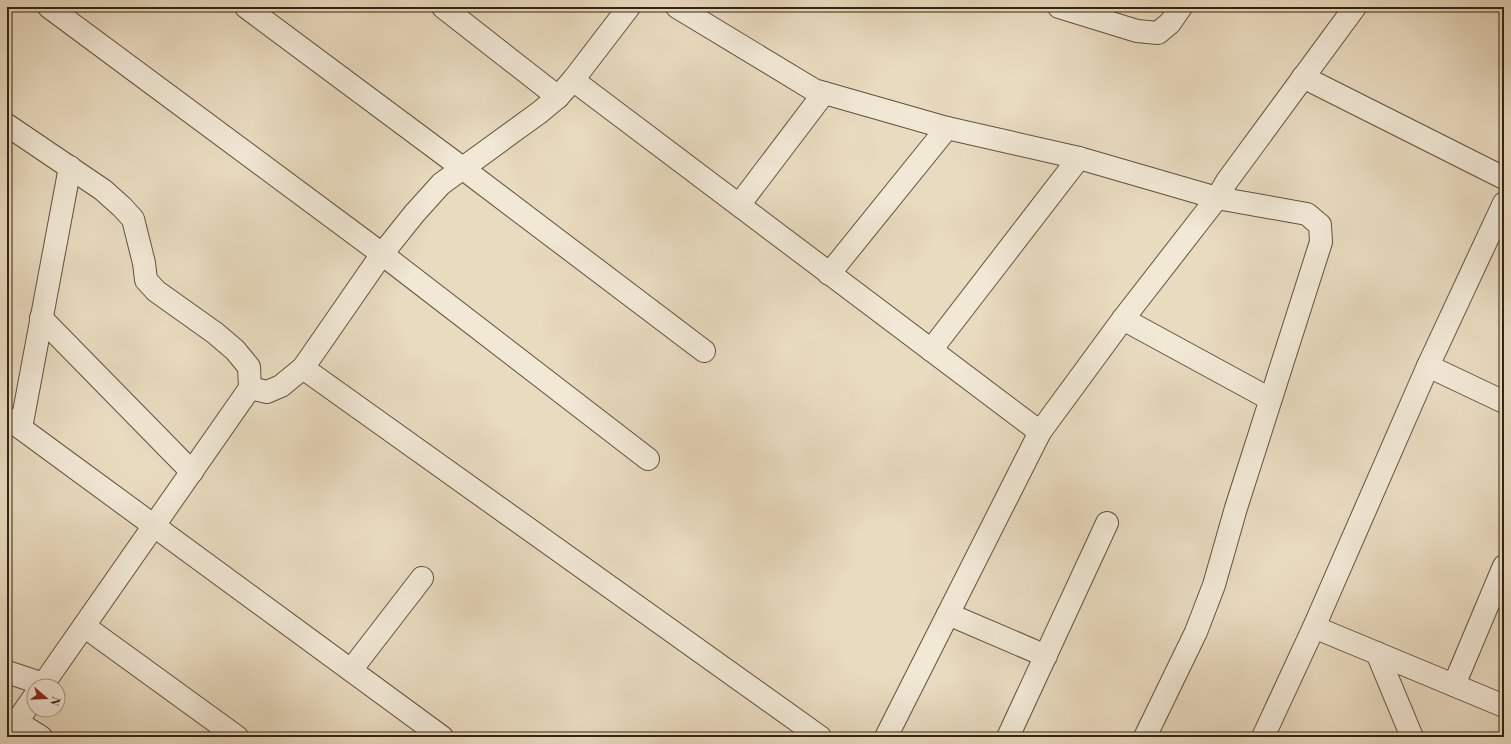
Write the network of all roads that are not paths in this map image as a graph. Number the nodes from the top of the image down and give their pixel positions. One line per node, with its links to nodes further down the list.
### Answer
1 (49, 7): 22 (street)
2 (246, 7): 17 (street)
3 (628, 7): 10 (street)
4 (677, 7): 11 (street)
5 (1059, 7): 6 (street)
6 (1181, 7)
7 (1355, 7): 9 (street)
8 (452, 10): 12 (street)
9 (1303, 76): 18 (street); 19 (street)
10 (573, 80): 12 (street); 21 (street)
11 (824, 93): 14 (street); 21 (street)
12 (558, 97): 17 (street)
13 (7, 125): 16 (street)
14 (947, 128): 15 (street); 23 (street)
15 (1078, 158): 19 (street); 26 (street)
16 (70, 167): 24 (street); 30 (street)
17 (462, 167): 22 (street); 27 (street)
18 (1504, 178)
19 (1217, 198): 25 (street); 31 (street)
20 (1504, 203): 28 (street)
21 (739, 205): 23 (street)
22 (382, 254): 29 (street); 35 (street)
23 (829, 274): 26 (street)
24 (41, 318): 33 (street); 36 (street)
25 (1123, 319): 31 (street); 34 (street)
26 (931, 350): 34 (street)
27 (704, 352)
28 (1428, 366): 32 (street); 43 (street)
29 (302, 368): 30 (street); 57 (street)
30 (250, 388): 36 (street)
31 (1270, 399): 60 (street)
32 (1504, 402)
33 (14, 423): 38 (street)
34 (1040, 432): 41 (street)
35 (648, 459)
36 (192, 472): 38 (street)
37 (1107, 524): 45 (street)
38 (154, 525): 42 (street); 46 (street)
39 (1504, 566): 50 (street)
40 (422, 578): 46 (street)
41 (948, 614): 45 (street); 58 (street)
42 (84, 626): 48 (street); 55 (street)
43 (1314, 627): 44 (street); 61 (street)
44 (1377, 653): 50 (street); 62 (street)
45 (1046, 656): 59 (street)
46 (352, 670): 56 (street)
47 (7, 672): 49 (street)
48 (48, 678)
49 (26, 682)
50 (1454, 685): 51 (street)
51 (1504, 706)
52 (26, 709): 53 (street)
53 (12, 729): 54 (street)
54 (41, 737)
55 (237, 737)
56 (442, 737)
57 (820, 737)
58 (886, 737)
59 (1008, 737)
60 (1145, 737)
61 (1263, 737)
62 (1412, 737)

